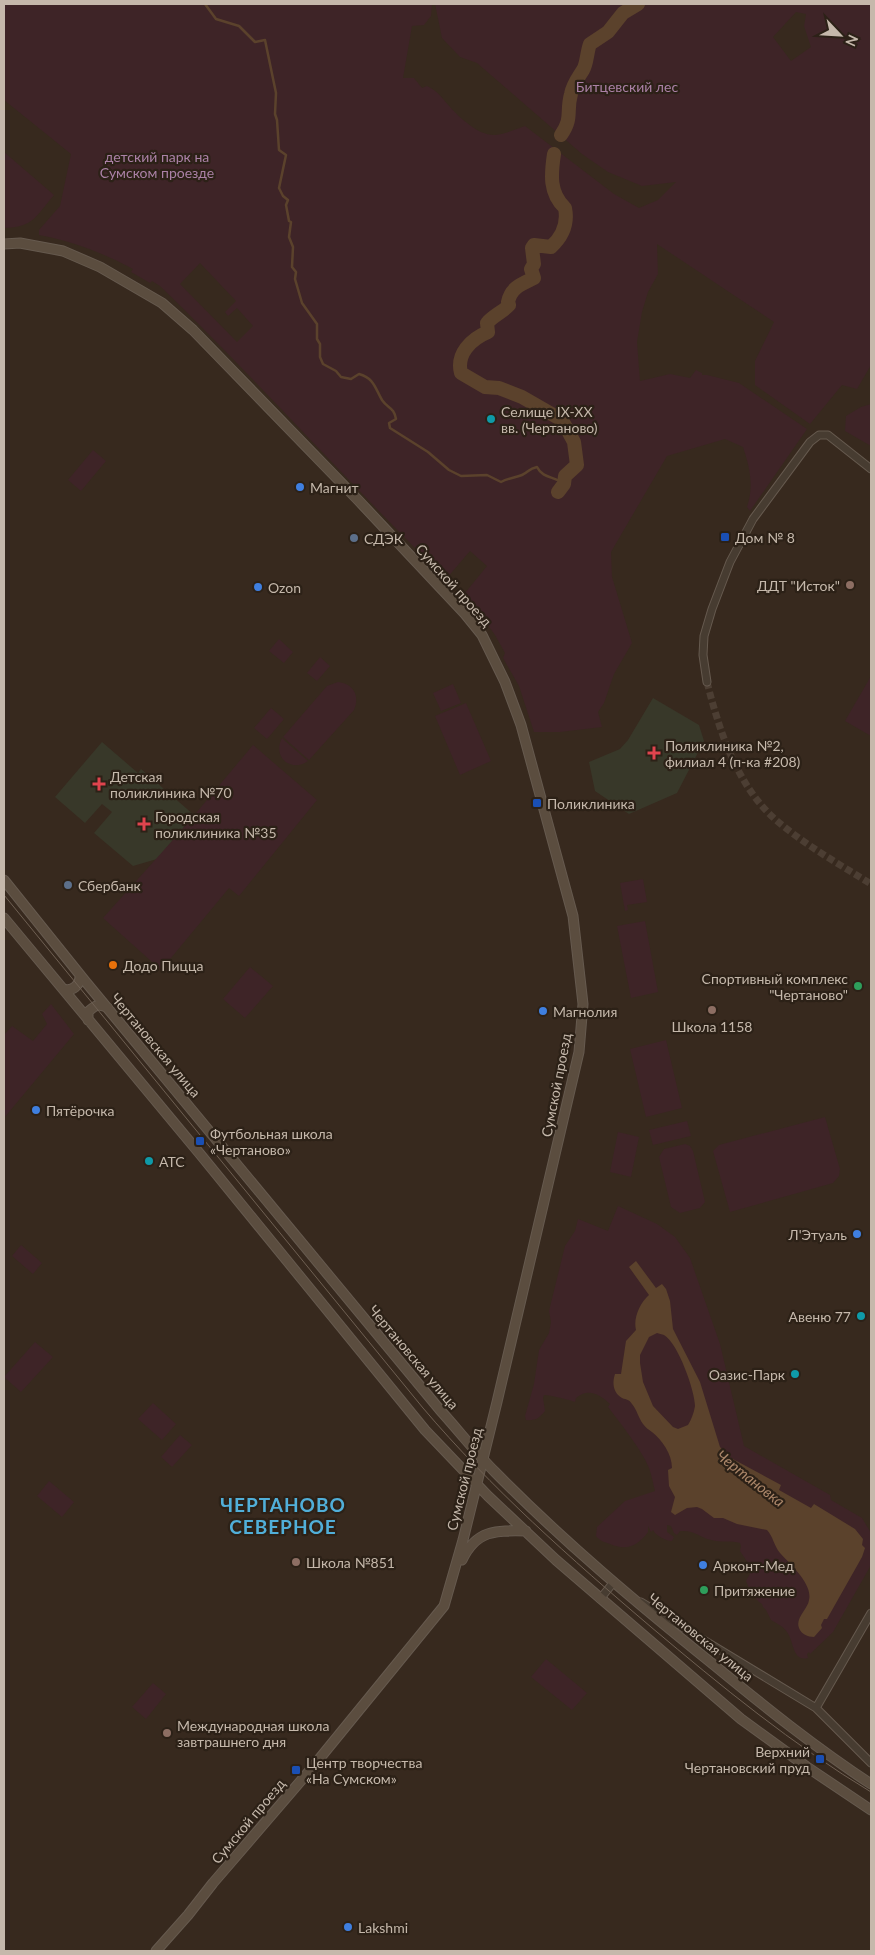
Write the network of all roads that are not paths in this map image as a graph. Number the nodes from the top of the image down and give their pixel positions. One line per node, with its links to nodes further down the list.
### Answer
1 (4, 244): 10 (main road, Сумской проезд)
2 (871, 469): 3 (street)
3 (706, 682)
4 (4, 880): 6 (main road, Чертановская улица)
5 (4, 918): 7 (main road)
6 (80, 975): 7 (main road); 8 (main road, Чертановская улица)
7 (63, 989): 9 (main road)
8 (108, 1008): 9 (main road); 10 (main road, Чертановская улица)
9 (88, 1020): 11 (main road)
10 (483, 1460): 11 (main road, Сумской проезд); 14 (main road, Чертановская улица)
11 (477, 1485): 12 (main road); 13 (main road, Сумской проезд)
12 (526, 1532): 13 (main road); 16 (main road)
13 (452, 1581): 22 (main road, Сумской проезд)
14 (613, 1583): 15 (main road, Чертановская улица); 16 (street)
15 (621, 1590): 18 (street); 20 (main road, Чертановская улица)
16 (600, 1599): 21 (main road)
17 (871, 1613): 18 (street)
18 (816, 1708): 19 (street)
19 (871, 1763)
20 (871, 1784)
21 (871, 1810)
22 (156, 1951)

